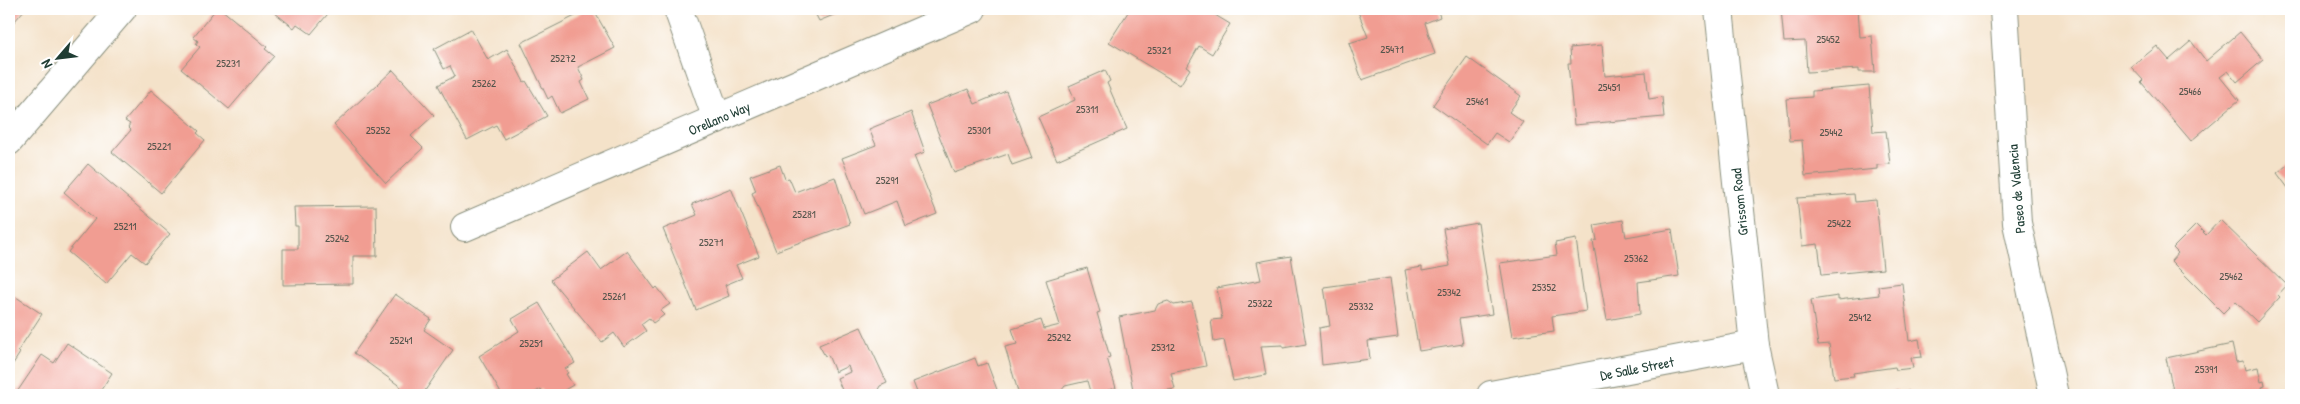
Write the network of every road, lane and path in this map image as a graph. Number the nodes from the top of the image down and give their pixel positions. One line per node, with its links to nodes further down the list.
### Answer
1 (122, 9): 7 (street)
2 (678, 9): 6 (street)
3 (972, 9): 6 (street, Orellano Way)
4 (1719, 9): 9 (street, Grissom Road)
5 (2004, 9): 12 (street, Paseo de Valencia)
6 (717, 119): 8 (street, Orellano Way)
7 (9, 140)
8 (466, 227)
9 (1754, 346): 10 (street, De Salle Street); 11 (street, Grissom Road)
10 (1491, 395)
11 (1765, 395)
12 (2054, 395)

